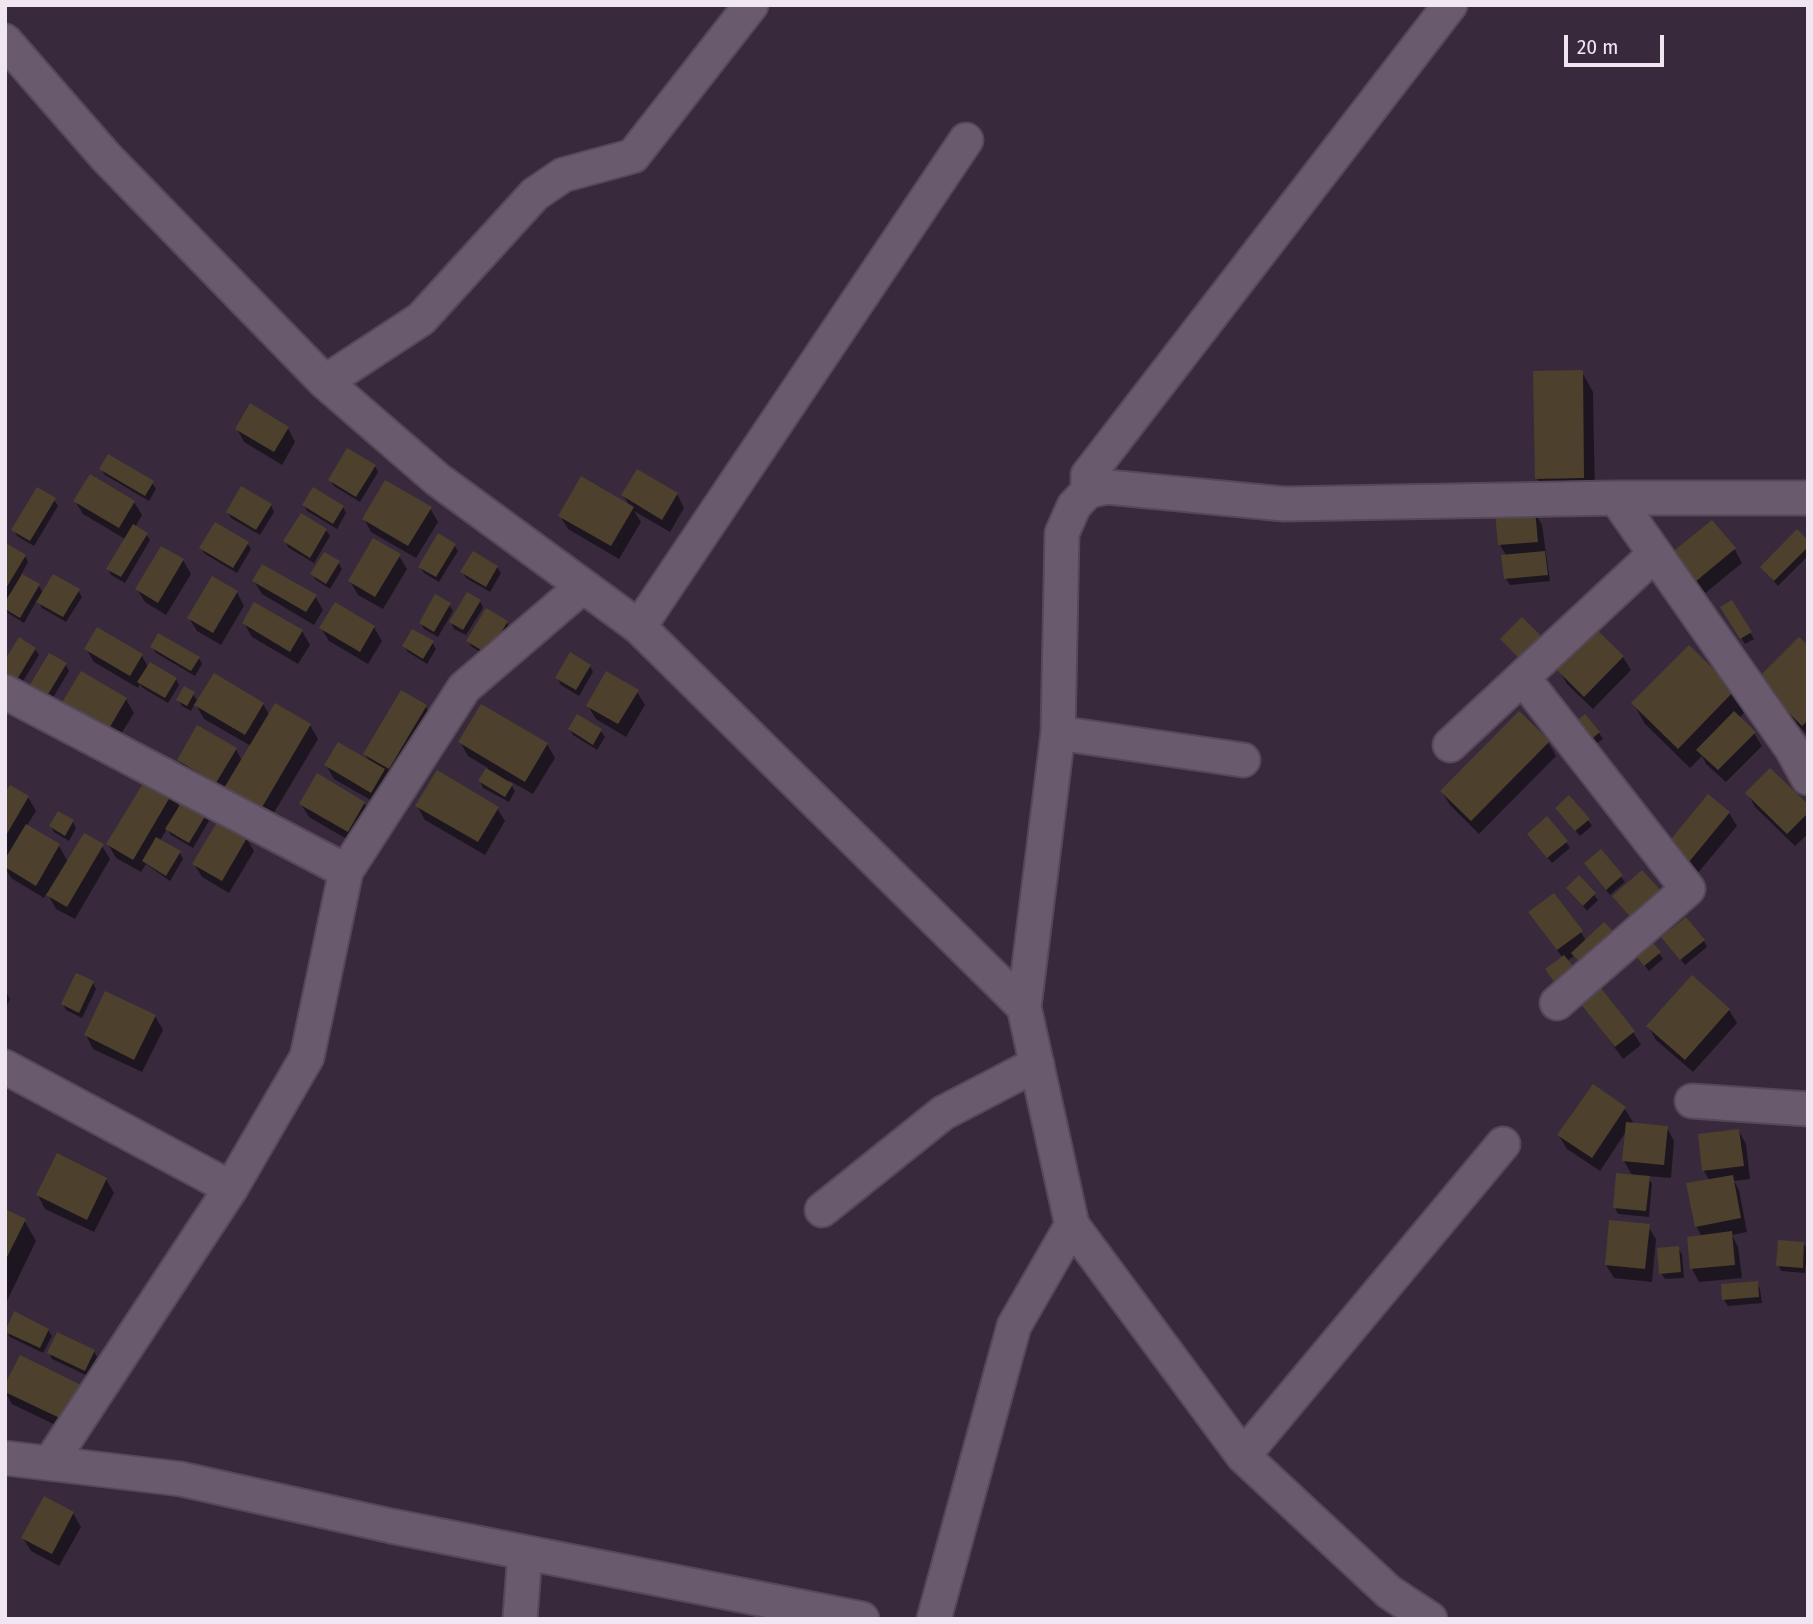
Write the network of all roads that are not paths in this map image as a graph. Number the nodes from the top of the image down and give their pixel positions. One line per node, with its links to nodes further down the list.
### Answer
1 (751, 5): 5 (street)
2 (1450, 5): 6 (street)
3 (5, 41): 5 (street)
4 (966, 140): 11 (street)
5 (325, 382): 10 (street)
6 (1088, 491): 7 (street); 14 (street)
7 (1616, 498): 8 (street); 9 (street)
8 (1808, 498)
9 (1655, 554): 12 (street); 17 (street)
10 (583, 586): 11 (street); 18 (street)
11 (639, 627): 20 (street)
12 (1522, 678): 15 (street); 19 (street)
13 (5, 692): 18 (street)
14 (1058, 733): 16 (street); 20 (street)
15 (1450, 745)
16 (1243, 760)
17 (1808, 778)
18 (346, 872): 26 (street)
19 (1557, 1003)
20 (1024, 1007): 21 (street)
21 (1037, 1064): 27 (street); 28 (street)
22 (5, 1067): 26 (street)
23 (1692, 1101): 24 (street)
24 (1808, 1109)
25 (1503, 1144): 29 (street)
26 (231, 1188): 31 (street)
27 (822, 1210)
28 (1072, 1225): 29 (street); 35 (street)
29 (1243, 1456): 36 (street)
30 (5, 1458): 31 (street)
31 (50, 1463): 32 (street)
32 (525, 1553): 33 (street); 34 (street)
33 (520, 1619)
34 (862, 1619)
35 (934, 1619)
36 (1430, 1619)

